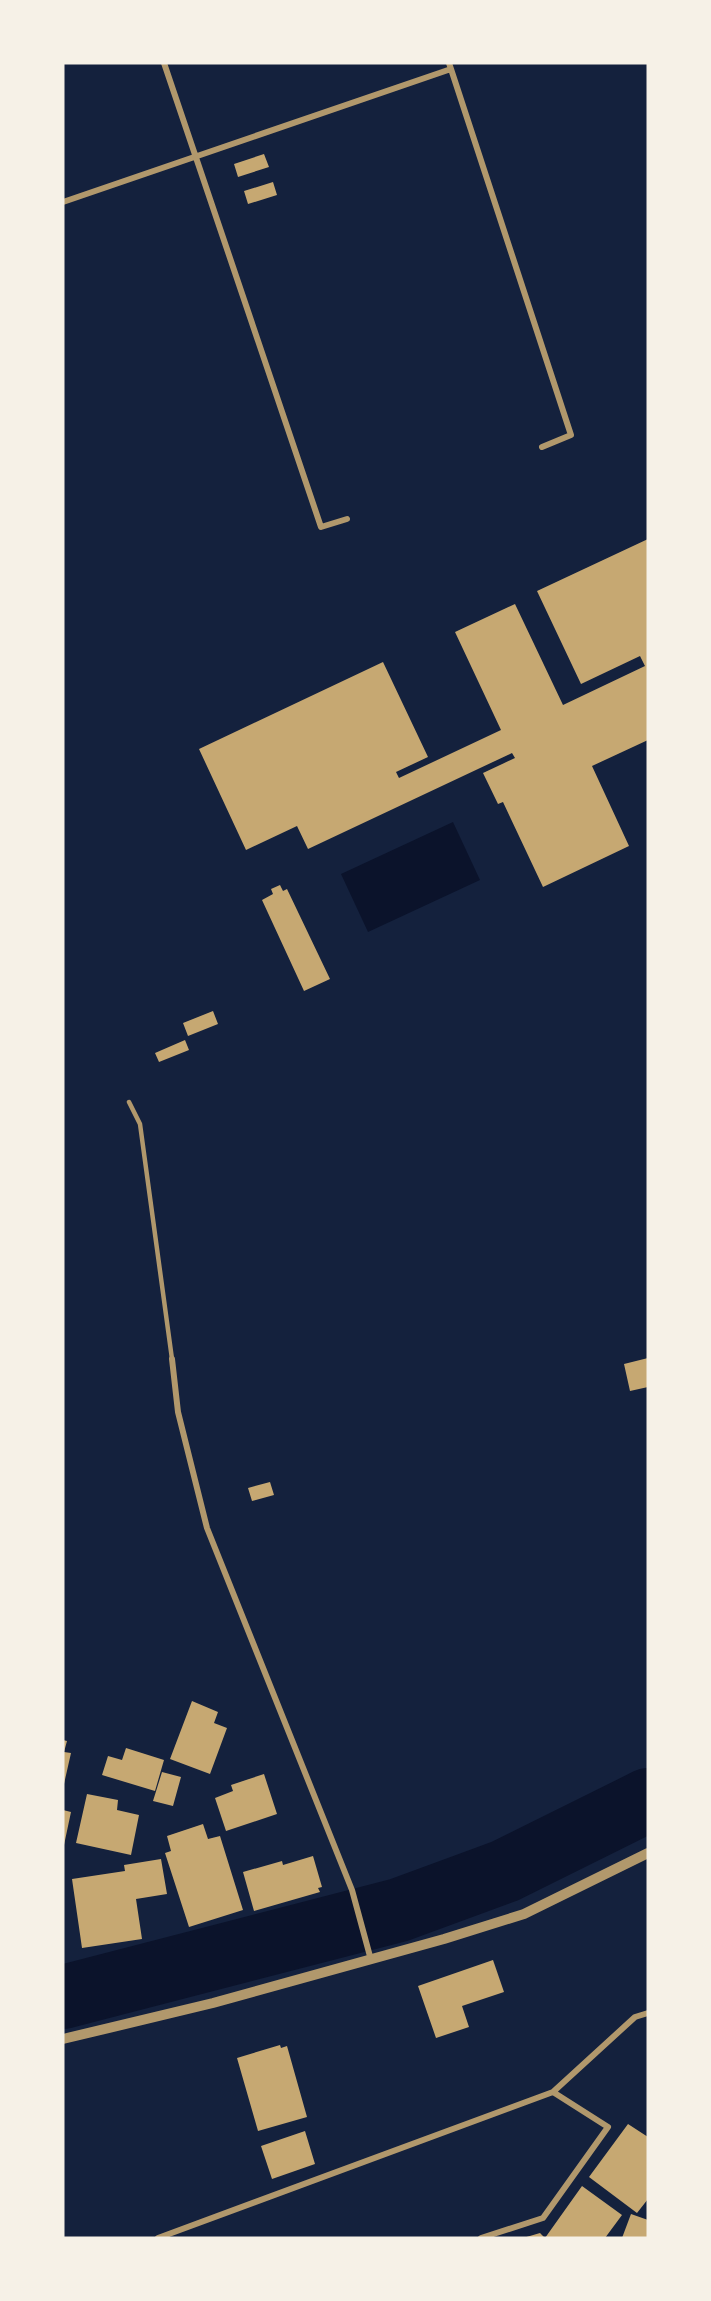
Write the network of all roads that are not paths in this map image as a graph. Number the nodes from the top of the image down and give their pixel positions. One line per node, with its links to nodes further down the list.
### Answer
1 (164, 63): 3 (street)
2 (450, 66): 3 (street); 5 (street)
3 (196, 156): 4 (street); 6 (street)
4 (63, 202)
5 (542, 447)
6 (347, 519)
7 (129, 1102): 8 (lane)
8 (172, 1359): 10 (street)
9 (648, 1853): 10 (street)
10 (371, 1960): 12 (street)
11 (648, 2013): 13 (street)
12 (63, 2038)
13 (553, 2091): 14 (street); 15 (street)
14 (158, 2238)
15 (481, 2238)

